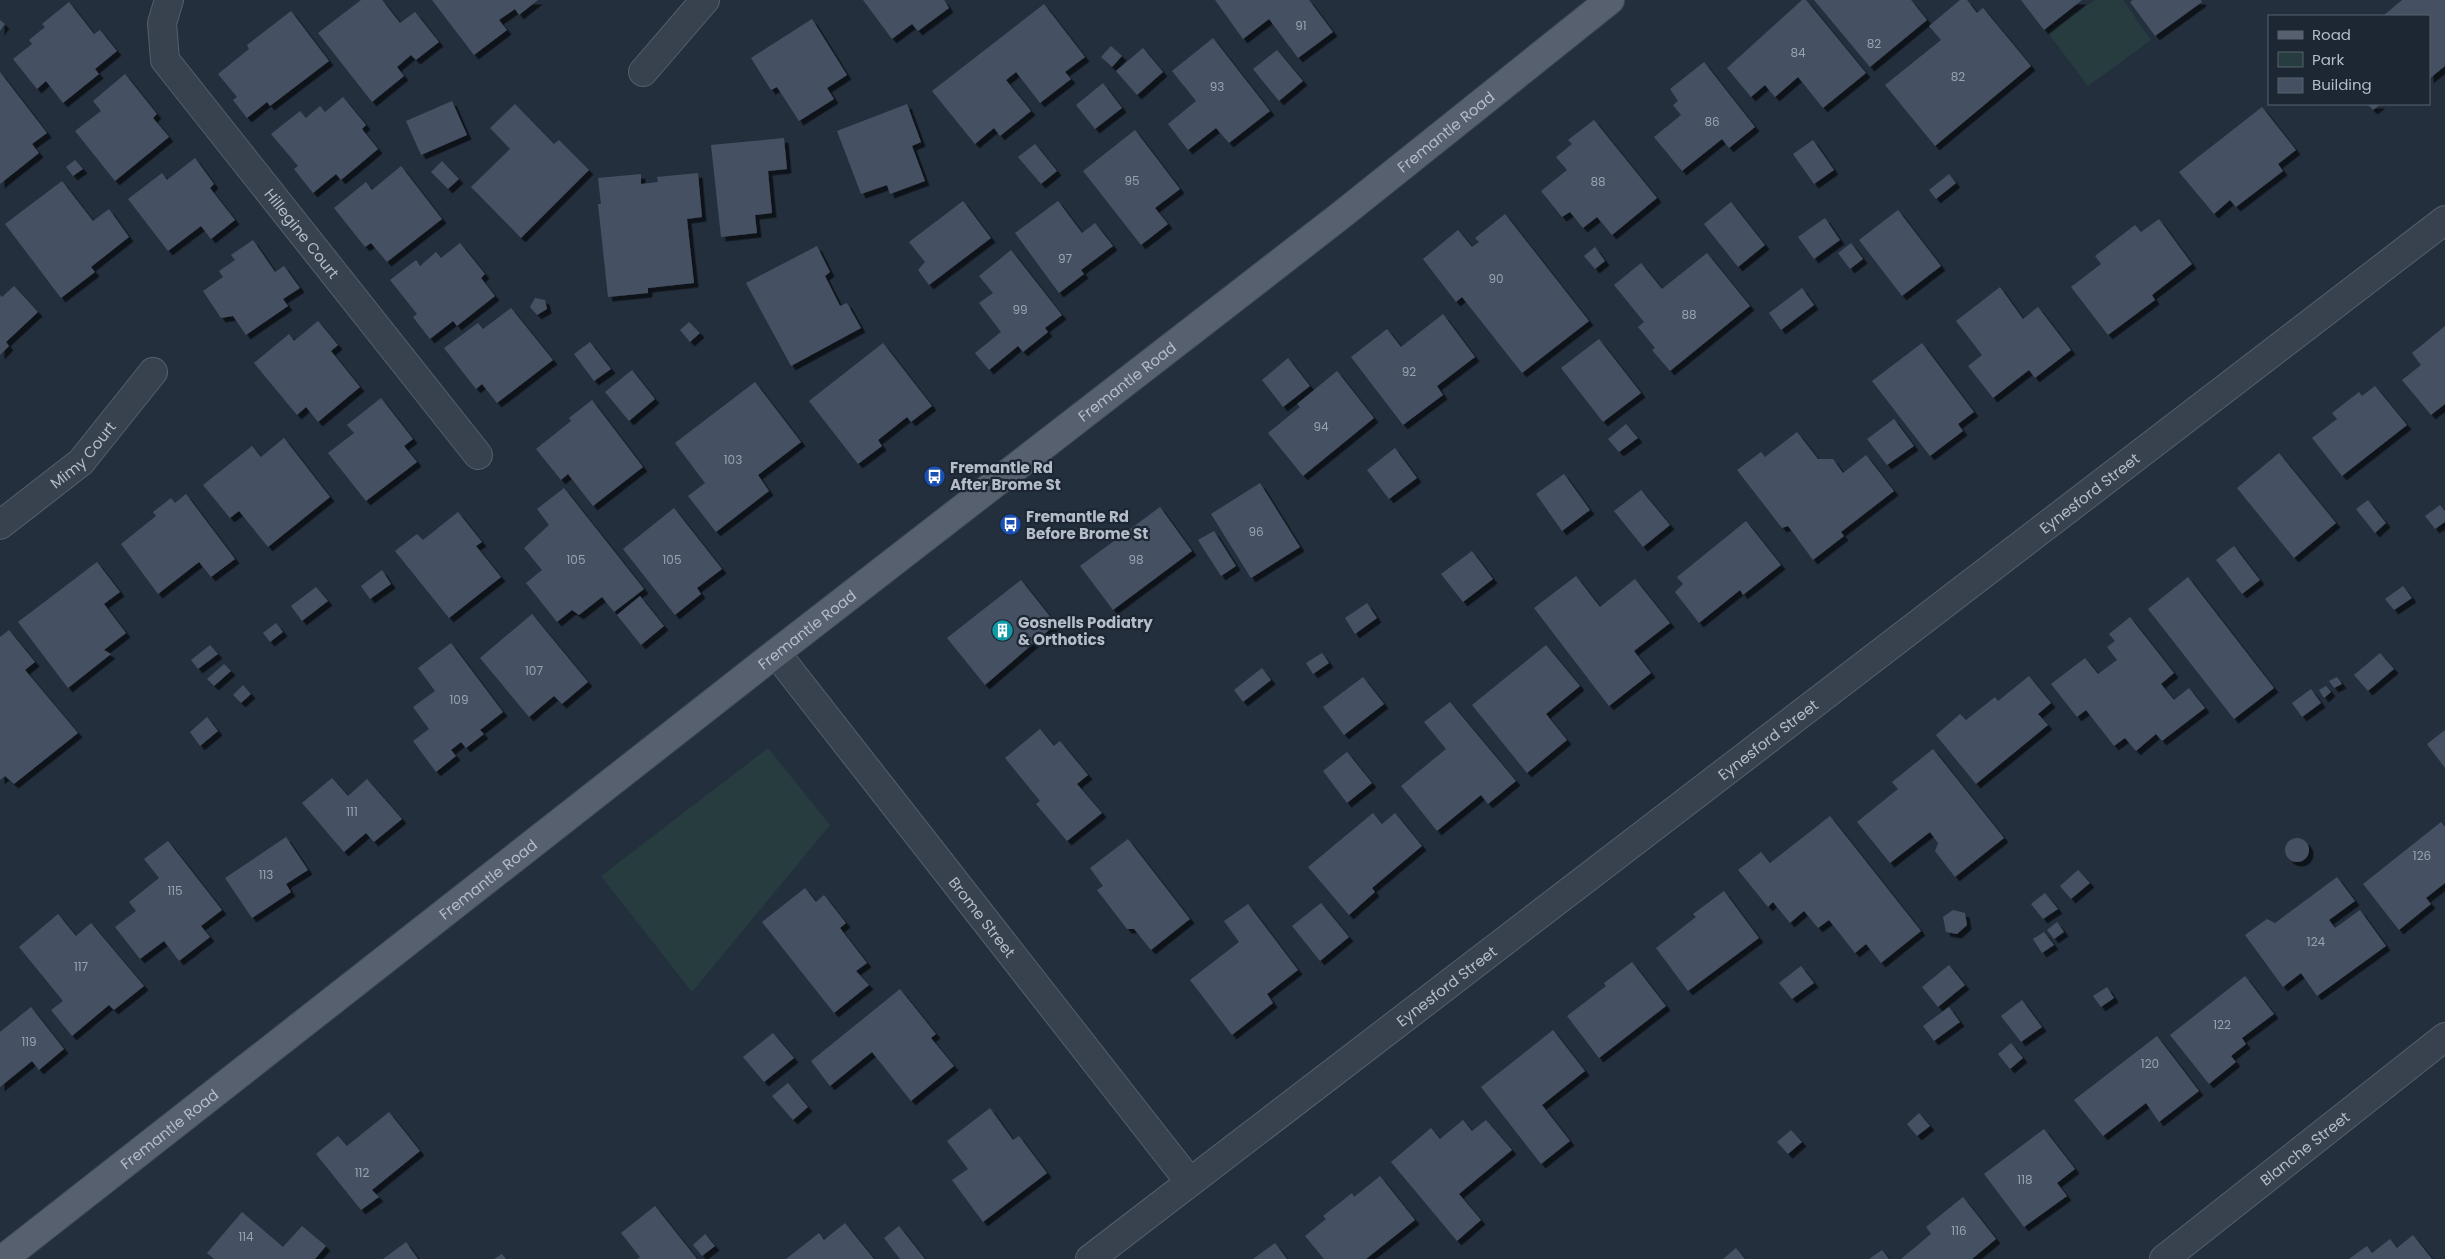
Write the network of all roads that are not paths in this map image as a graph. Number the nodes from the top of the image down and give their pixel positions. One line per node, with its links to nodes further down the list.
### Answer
1 (169, 0): 7 (street, Hillegine Court)
2 (705, 0): 4 (street)
3 (1610, 0): 9 (main road, Fremantle Road)
4 (643, 72)
5 (2445, 220): 11 (street, Eynesford Street)
6 (153, 372): 8 (street, Mimy Court)
7 (478, 456)
8 (0, 525)
9 (776, 653): 11 (street, Brome Street); 12 (main road, Fremantle Road)
10 (2445, 1037): 14 (street, Blanche Street)
11 (1189, 1181): 13 (street, Eynesford Street)
12 (3, 1259)
13 (1090, 1259)
14 (2164, 1259)

